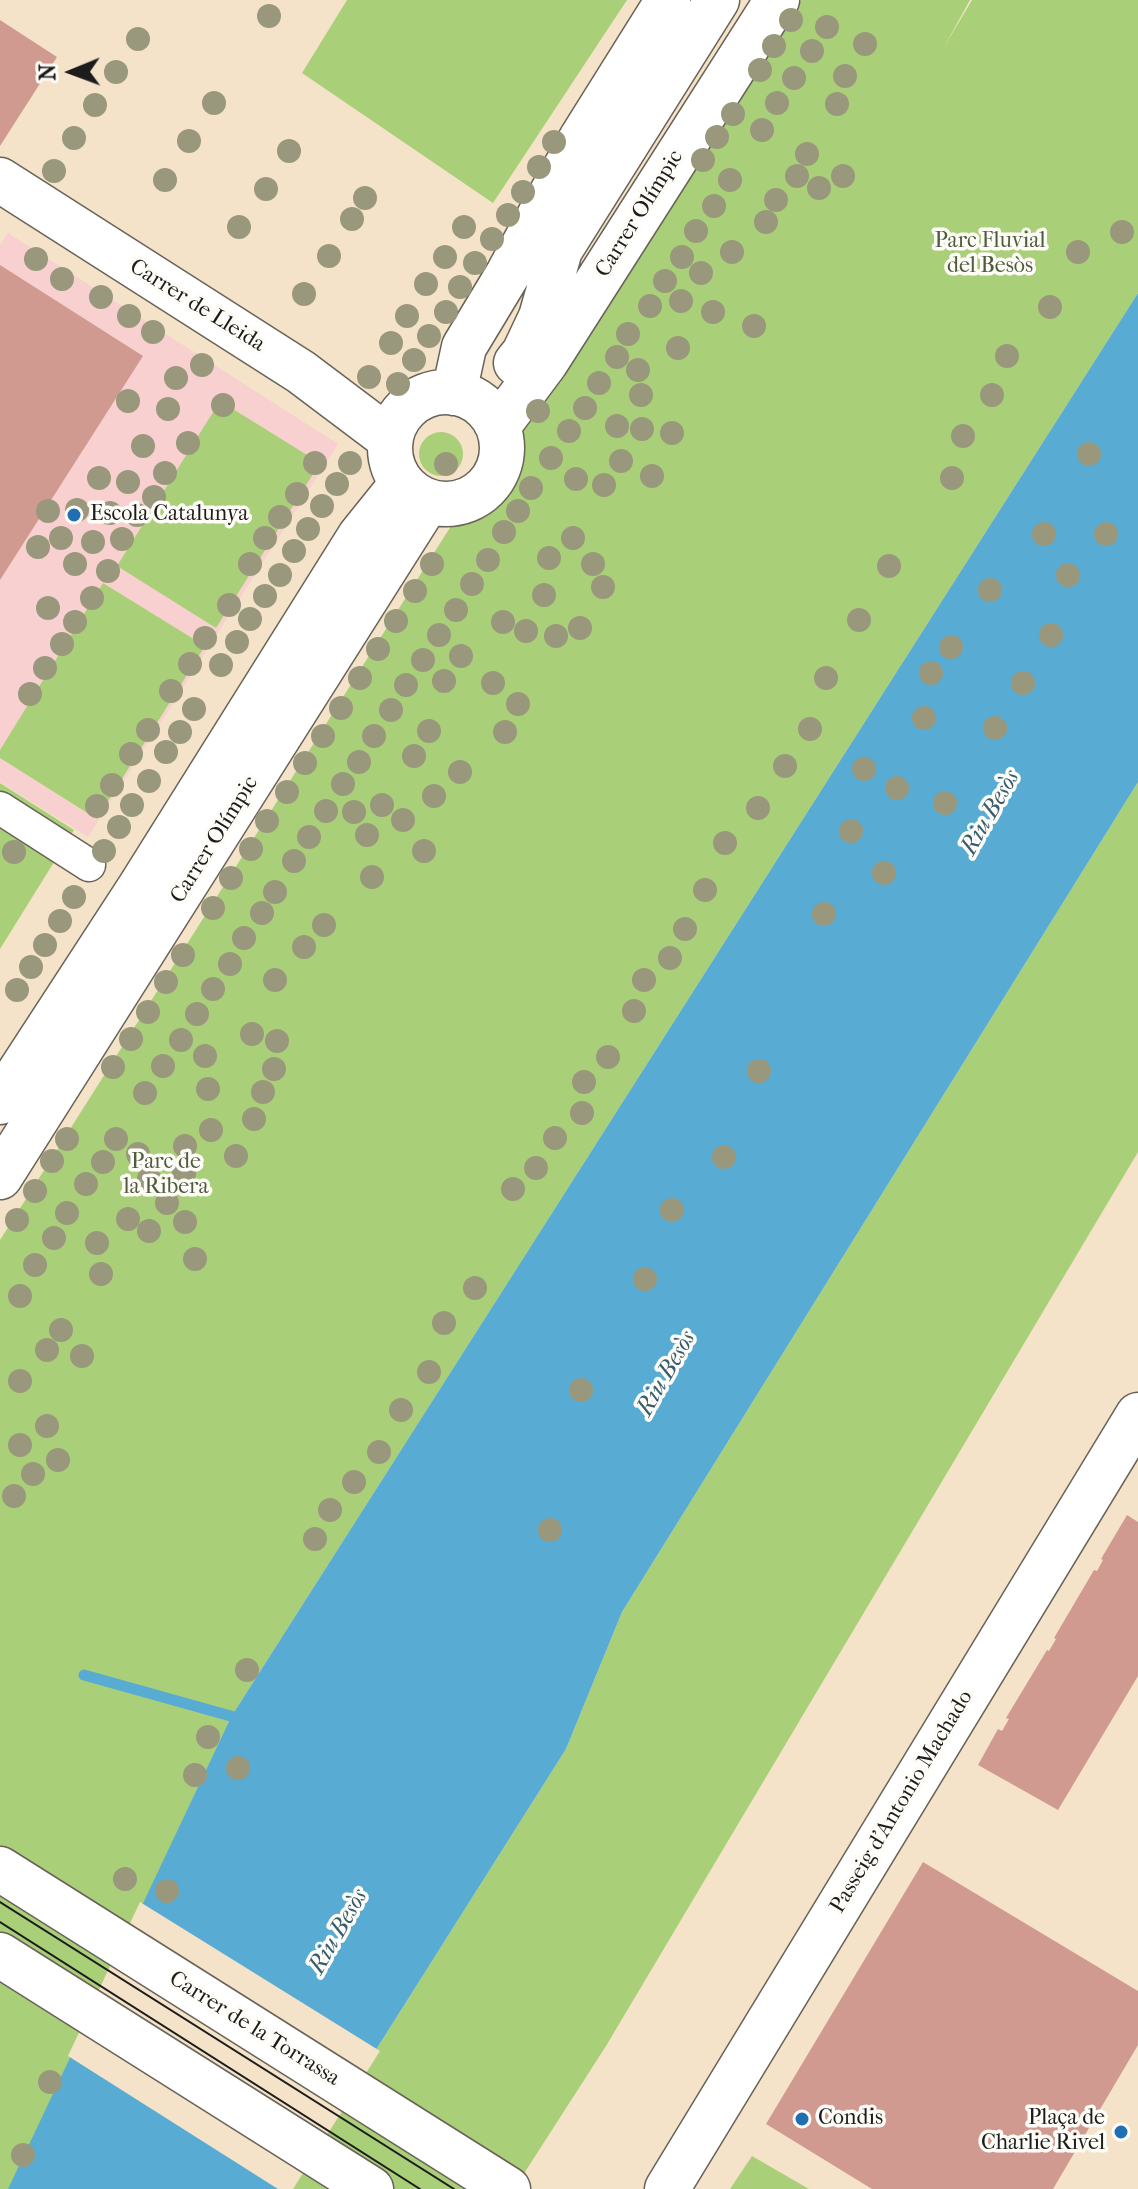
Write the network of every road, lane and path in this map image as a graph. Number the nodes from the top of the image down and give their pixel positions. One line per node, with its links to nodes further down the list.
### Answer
1 (668, 0): 6 (street)
2 (717, 0): 5 (street)
3 (777, 0): 7 (street, Carrer Olímpic)
4 (0, 180): 8 (street, Carrer de Lleida)
5 (560, 250): 6 (street); 7 (street)
6 (464, 347): 7 (street)
7 (479, 407): 8 (street); 9 (street)
8 (390, 439): 9 (street)
9 (414, 493): 12 (street, Carrer Olímpic); 13 (street, Carrer Olímpic)
10 (0, 808): 11 (street)
11 (89, 865)
12 (0, 1102)
13 (0, 1177)
14 (1138, 1415): 19 (street, Passeig d'Antonio Machado)
15 (0, 1869): 18 (street, Carrer de la Torrassa)
16 (0, 1955): 17 (street)
17 (371, 2189)
18 (508, 2189)
19 (667, 2189)

